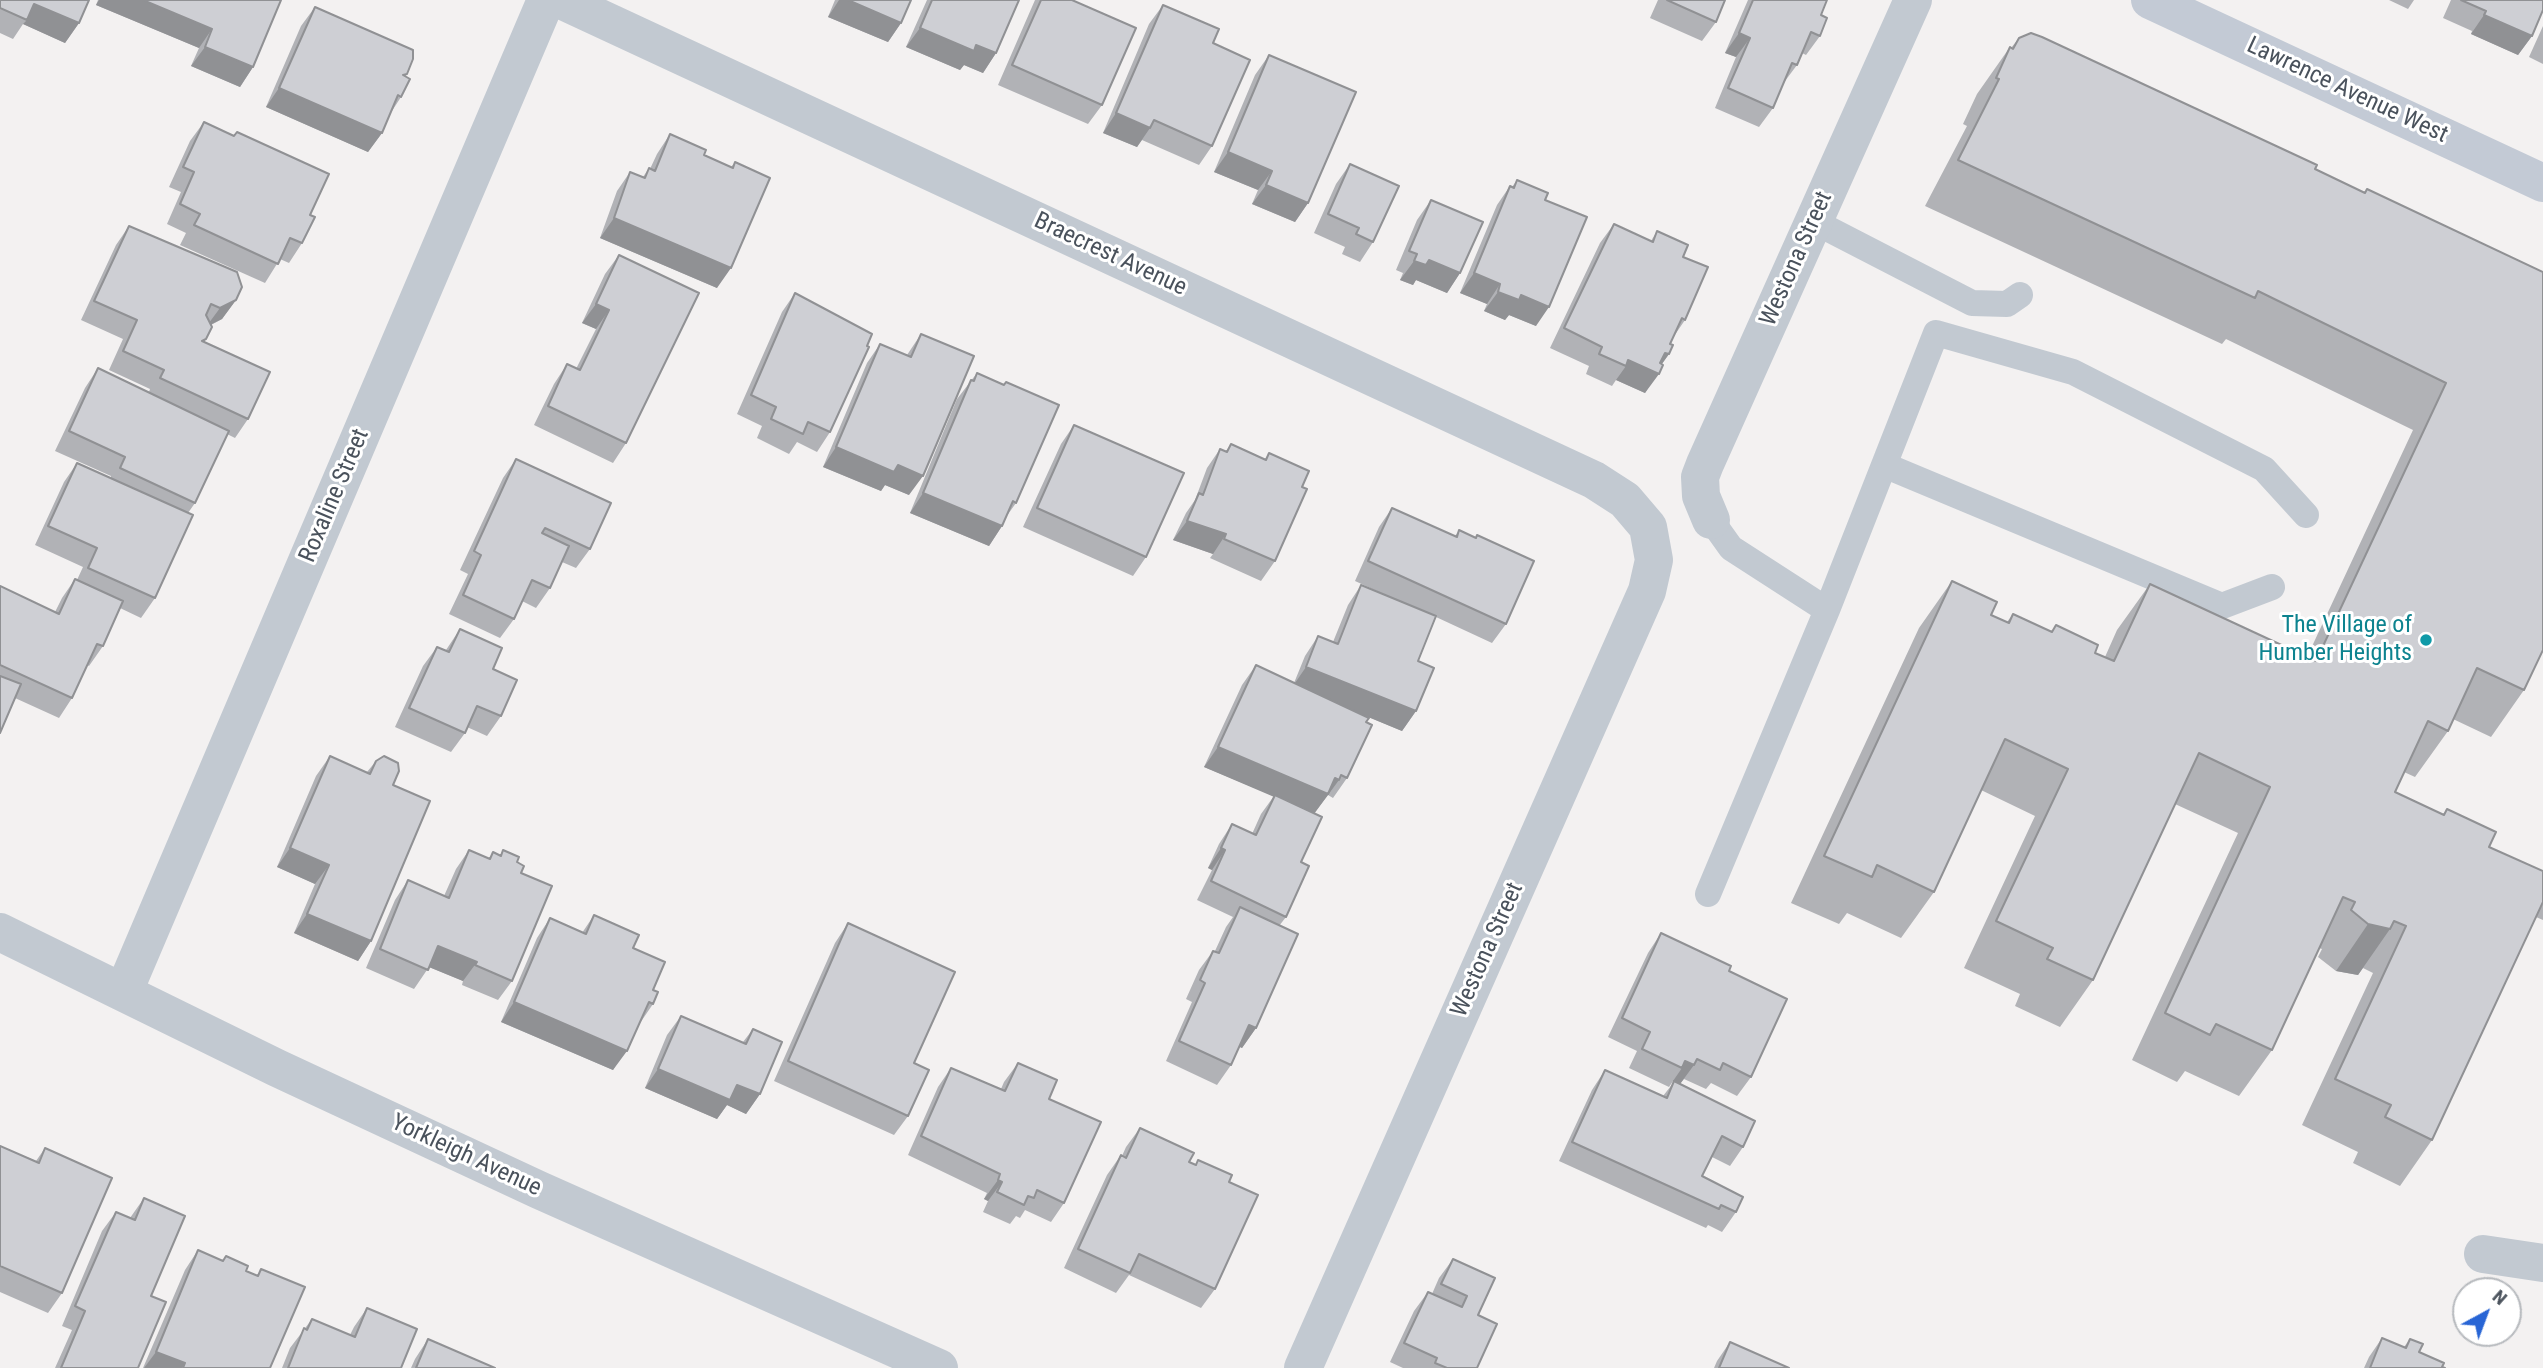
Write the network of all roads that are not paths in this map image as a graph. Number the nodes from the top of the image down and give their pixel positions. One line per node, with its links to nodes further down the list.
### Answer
1 (547, 0): 16 (street, Roxaline Street)
2 (561, 0): 11 (street, Braecrest Avenue)
3 (1913, 0): 6 (street, Westona Street)
4 (2150, 0): 5 (main road, Lawrence Avenue West)
5 (2543, 183)
6 (1813, 221): 7 (lane); 10 (street, Westona Street)
7 (2020, 295)
8 (1884, 465): 9 (lane); 12 (lane); 13 (lane)
9 (2306, 515)
10 (1711, 520): 13 (lane)
11 (1648, 527): 20 (street, Westona Street)
12 (2272, 587)
13 (1827, 610): 14 (lane)
14 (1708, 894)
15 (0, 932): 16 (street, Yorkleigh Avenue)
16 (124, 991): 19 (street, Yorkleigh Avenue)
17 (2483, 1254): 18 (street)
18 (2543, 1263)
19 (939, 1368)
20 (1303, 1368)

